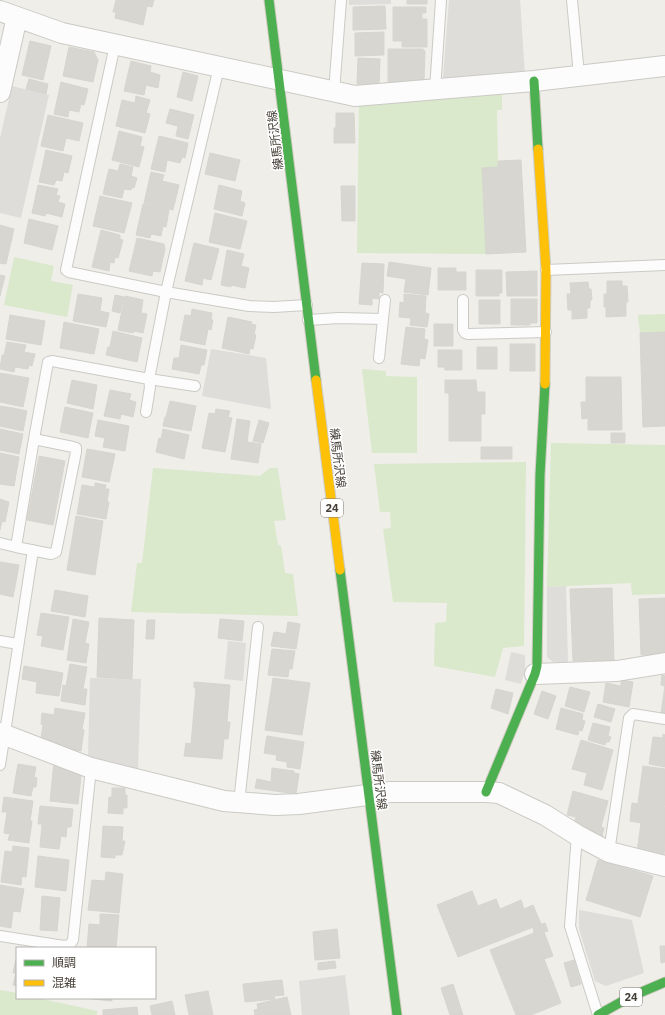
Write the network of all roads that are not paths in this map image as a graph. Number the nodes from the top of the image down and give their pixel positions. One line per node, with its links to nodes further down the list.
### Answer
1 (269, 0): 10 (main road, 練馬所沢線 / 24)
2 (341, 0): 14 (lane)
3 (441, 0): 12 (lane)
4 (572, 0): 9 (lane)
5 (8, 14): 6 (street); 13 (street)
6 (115, 45): 8 (street); 17 (lane)
7 (665, 66): 9 (street)
8 (219, 67): 10 (street); 17 (lane)
9 (579, 75): 11 (street)
10 (280, 81): 14 (street); 20 (main road, 練馬所沢線 / 24)
11 (534, 82): 12 (street); 16 (main road)
12 (435, 90): 14 (street)
13 (0, 92)
14 (334, 92)
15 (665, 265): 16 (lane)
16 (546, 270): 23 (main road)
17 (166, 292): 20 (lane); 25 (lane)
18 (385, 300): 21 (lane)
19 (463, 300): 23 (lane)
20 (307, 305): 22 (main road, 練馬所沢線 / 24)
21 (383, 319): 22 (lane); 24 (lane)
22 (308, 320): 42 (main road, 練馬所沢線 / 24)
23 (546, 332): 36 (main road)
24 (379, 358)
25 (149, 379): 26 (lane); 27 (lane); 28 (lane)
26 (195, 386)
27 (146, 412)
28 (34, 439): 30 (lane); 31 (lane)
29 (0, 543): 30 (lane)
30 (16, 547): 31 (lane)
31 (33, 550): 34 (lane)
32 (258, 626): 43 (lane)
33 (0, 642): 34 (lane)
34 (18, 644): 38 (lane)
35 (665, 663): 36 (street)
36 (535, 674): 41 (main road)
37 (665, 719): 45 (lane)
38 (2, 733): 39 (lane); 40 (street)
39 (0, 765)
40 (91, 768): 43 (street); 47 (lane)
41 (486, 792): 42 (street); 44 (street)
42 (369, 795): 43 (street); 49 (main road, 練馬所沢線 / 24)
43 (239, 803)
44 (577, 835): 45 (street); 50 (lane)
45 (609, 852): 46 (street)
46 (665, 866)
47 (0, 936)
48 (665, 982): 50 (main road, 24)
49 (397, 1015)
50 (598, 1015)

